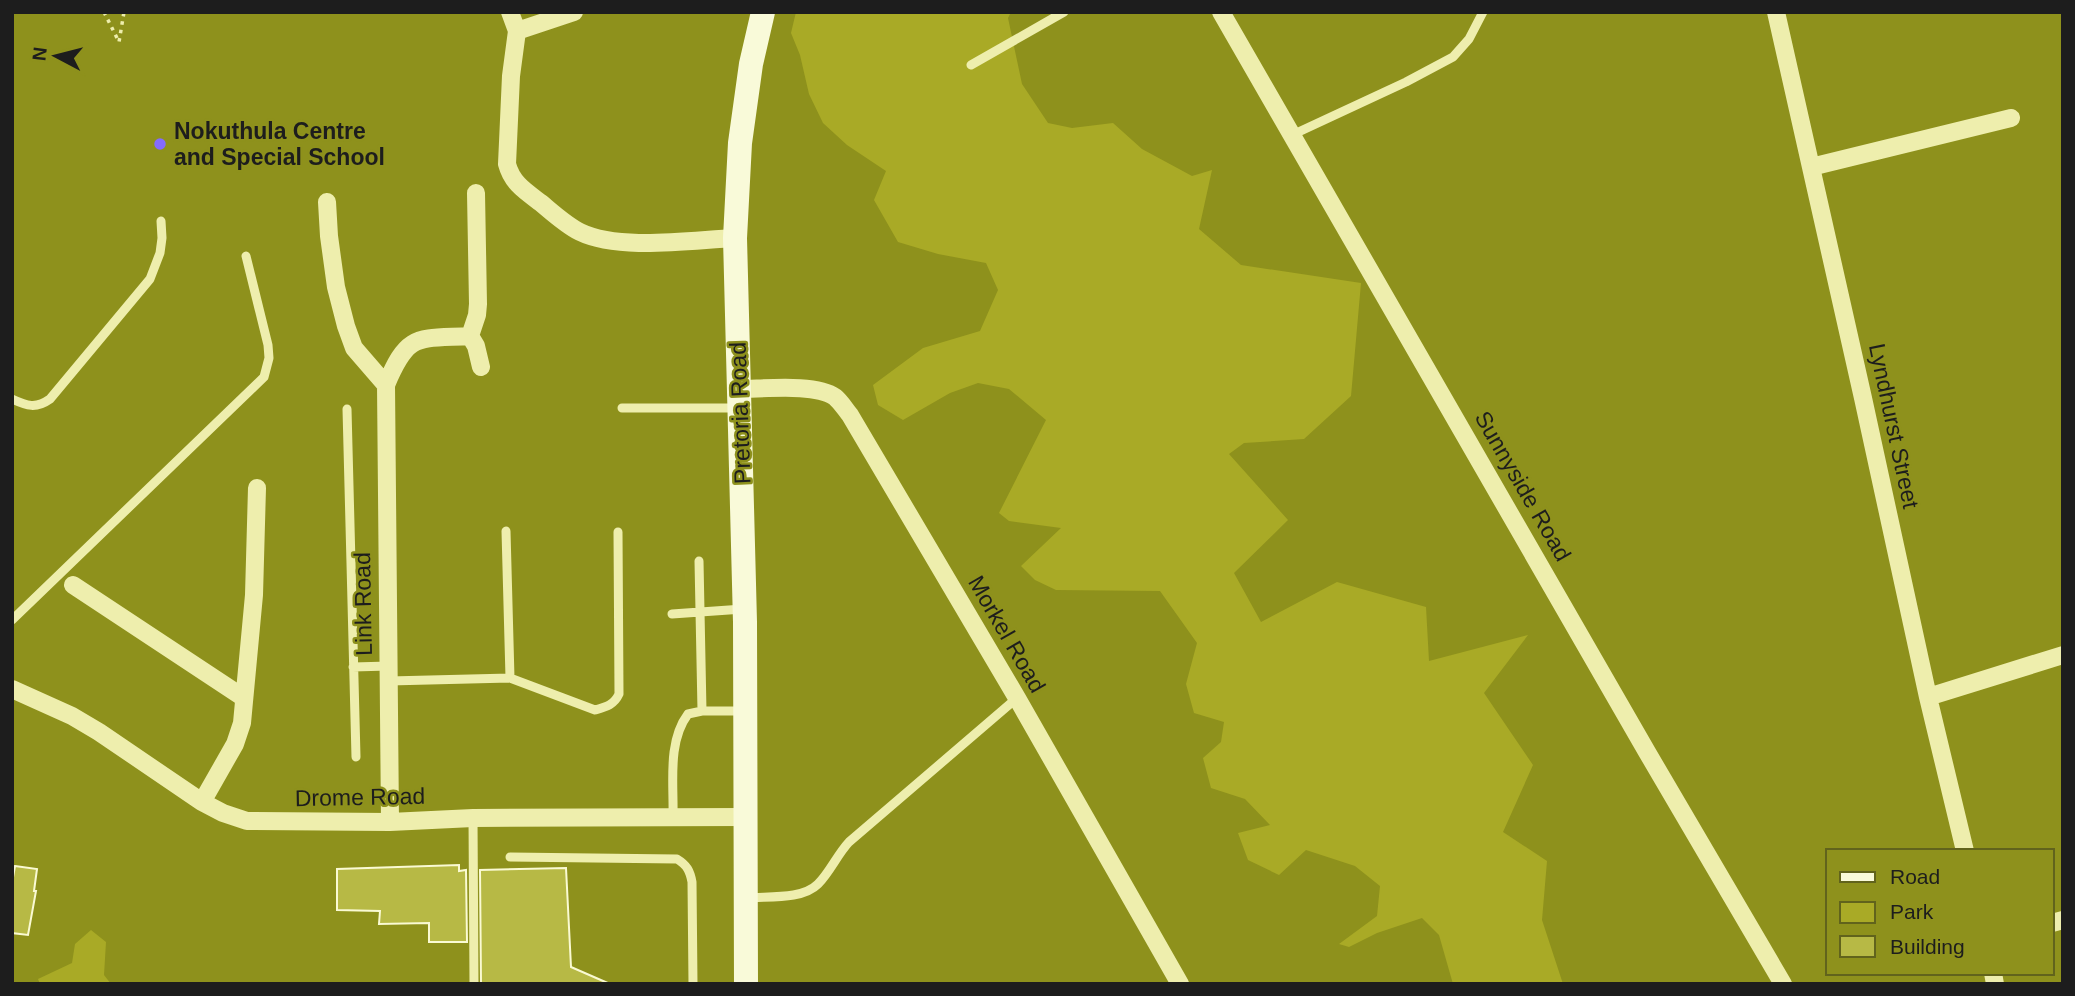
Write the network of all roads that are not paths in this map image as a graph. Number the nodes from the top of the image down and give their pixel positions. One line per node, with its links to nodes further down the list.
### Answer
1 (510, 12): 8 (street)
2 (574, 12): 8 (street)
3 (762, 12): 16 (main road, Pretoria Road)
4 (1064, 12): 9 (lane)
5 (1221, 12): 11 (street, Sunnyside Road)
6 (1483, 12): 11 (lane)
7 (1776, 12): 12 (street, Lyndhurst Street)
8 (517, 31): 16 (street)
9 (971, 65)
10 (2011, 118): 12 (street)
11 (1292, 135): 57 (street, Sunnyside Road)
12 (1811, 167): 39 (street, Lyndhurst Street)
13 (476, 193): 18 (street)
14 (327, 202): 20 (street)
15 (161, 221): 22 (lane)
16 (735, 238): 21 (main road, Pretoria Road)
17 (246, 256): 33 (lane)
18 (470, 336): 19 (street); 20 (street)
19 (481, 367)
20 (386, 384): 36 (street, Link Road)
21 (739, 398): 23 (lane); 30 (main road, Pretoria Road); 41 (street, Morkel Road)
22 (12, 399)
23 (622, 408)
24 (347, 409): 35 (lane)
25 (257, 488): 40 (street)
26 (506, 531): 37 (lane)
27 (618, 532): 37 (lane)
28 (699, 561): 31 (lane)
29 (73, 585): 40 (street)
30 (745, 609): 31 (lane); 42 (main road, Pretoria Road)
31 (701, 612): 32 (lane); 43 (lane)
32 (672, 614)
33 (12, 620)
34 (2063, 655): 39 (street)
35 (354, 667): 36 (lane); 44 (lane)
36 (389, 673): 37 (lane); 49 (street, Link Road)
37 (510, 678)
38 (12, 689): 45 (street, Drome Road)
39 (1928, 697): 50 (street, Lyndhurst Street)
40 (244, 698): 45 (street)
41 (1017, 698): 52 (lane); 56 (street, Morkel Road)
42 (745, 710): 43 (lane); 47 (main road, Pretoria Road)
43 (702, 711): 46 (lane)
44 (356, 757)
45 (202, 802): 49 (street, Drome Road)
46 (673, 817): 47 (street, Drome Road); 48 (street, Drome Road)
47 (745, 817): 52 (main road, Pretoria Road)
48 (473, 818): 49 (street, Drome Road); 53 (lane)
49 (390, 822)
50 (1965, 849)
51 (510, 857): 54 (lane)
52 (745, 898): 55 (main road, Pretoria Road)
53 (474, 984)
54 (693, 984)
55 (746, 984)
56 (1180, 984)
57 (1783, 984)

